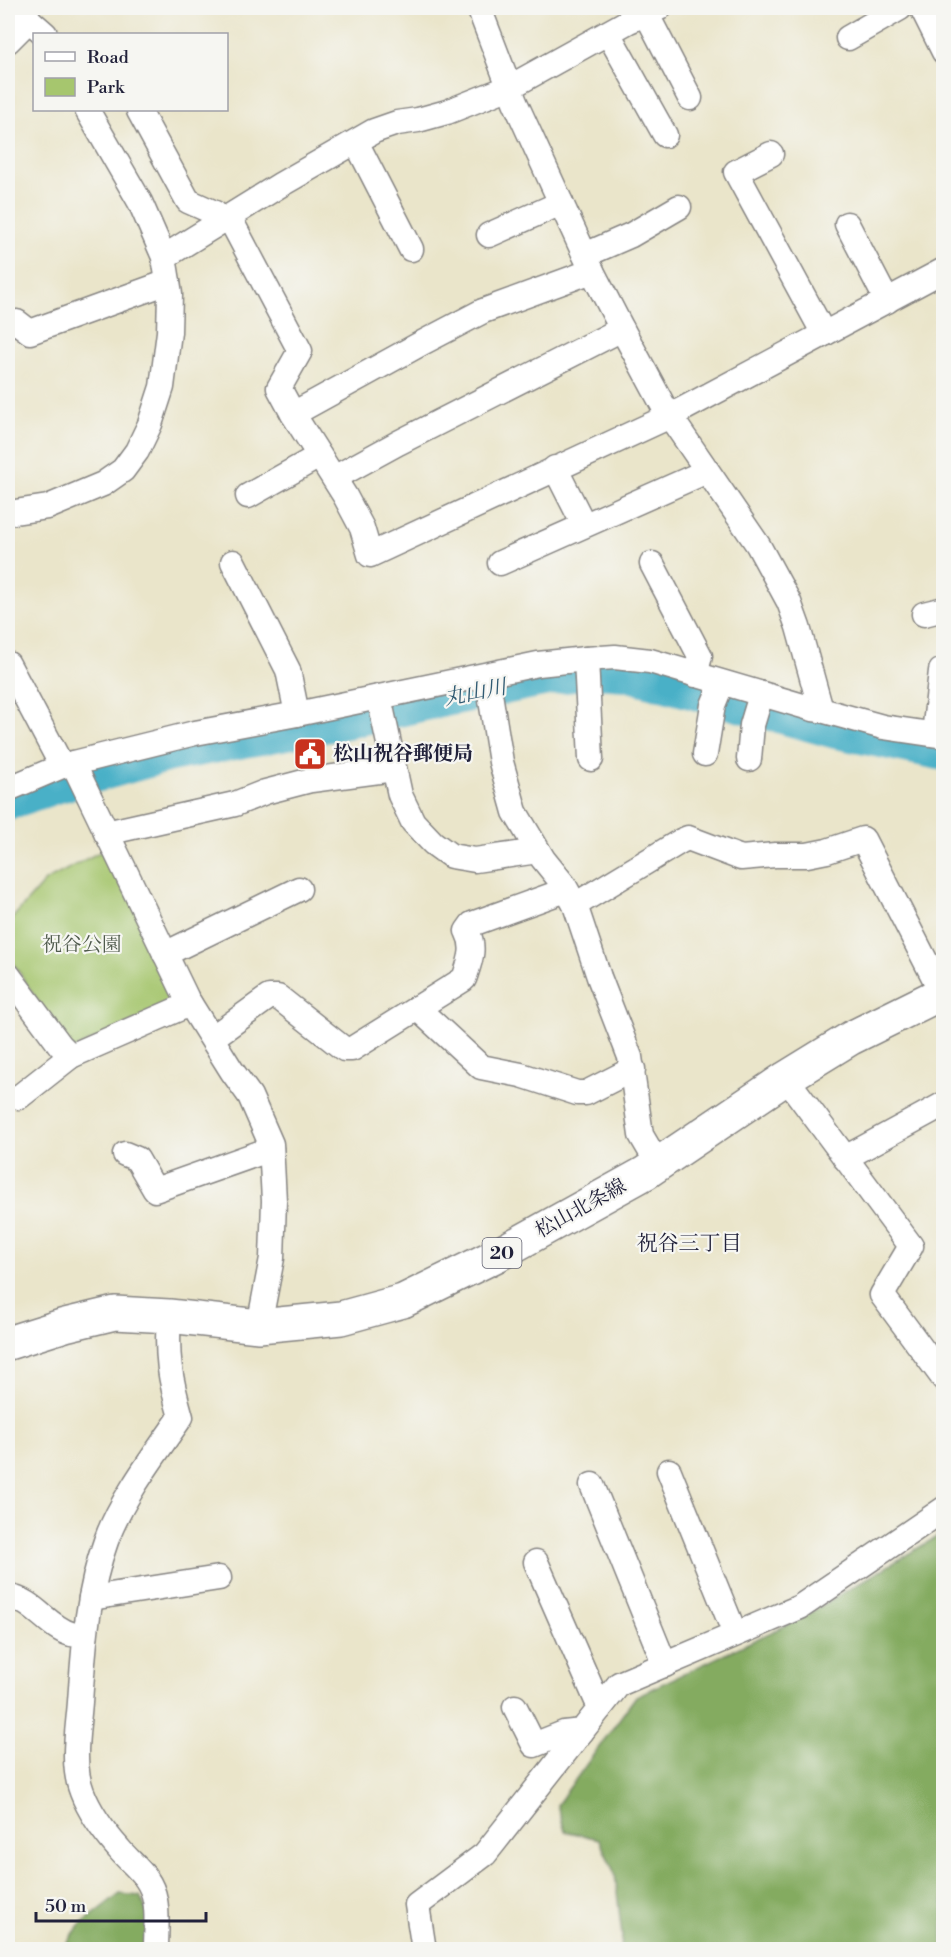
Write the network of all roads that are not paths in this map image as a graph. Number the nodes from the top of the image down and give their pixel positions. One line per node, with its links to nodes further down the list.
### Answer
1 (479, 8): 10 (street)
2 (900, 8): 7 (street)
3 (922, 8): 9 (street)
4 (652, 10): 6 (street); 11 (street)
5 (33, 21): 8 (street)
6 (608, 33): 10 (street); 14 (street)
7 (848, 38)
8 (8, 41)
9 (944, 52)
10 (510, 87): 15 (street); 17 (street)
11 (690, 98)
12 (88, 111): 23 (street)
13 (139, 111): 19 (street)
14 (666, 135)
15 (356, 142): 19 (street); 22 (street)
16 (771, 154): 30 (street)
17 (561, 203): 21 (street); 24 (street)
18 (679, 207): 24 (street)
19 (225, 220): 23 (street); 31 (street)
20 (847, 224): 27 (street)
21 (489, 235)
22 (411, 249)
23 (164, 257): 26 (street)
24 (588, 263): 29 (street); 31 (street)
25 (944, 270): 27 (street)
26 (168, 282): 28 (street); 38 (street)
27 (887, 300): 30 (street)
28 (8, 324)
29 (622, 329): 32 (street); 36 (street)
30 (824, 334): 32 (street)
31 (293, 414): 33 (street)
32 (670, 416): 34 (street); 35 (street)
33 (319, 456): 36 (street); 37 (street)
34 (555, 468): 36 (street); 39 (street)
35 (707, 471): 39 (street); 51 (street)
36 (334, 478)
37 (248, 496)
38 (8, 513)
39 (584, 525): 41 (street)
40 (233, 562): 52 (street)
41 (500, 563)
42 (652, 564): 47 (street)
43 (8, 664): 57 (street)
44 (586, 666): 46 (street); 47 (street); 55 (street)
45 (944, 670): 53 (street)
46 (487, 675): 50 (street); 61 (street)
47 (696, 675): 48 (street)
48 (719, 693): 49 (street); 54 (street)
49 (758, 703): 51 (street); 56 (street)
50 (381, 707): 52 (street); 58 (street)
51 (821, 710): 53 (street)
52 (297, 714): 57 (street)
53 (939, 735)
54 (705, 754)
55 (591, 759)
56 (749, 759)
57 (70, 765): 59 (street); 60 (street)
58 (393, 769): 60 (street); 61 (street)
59 (8, 789)
60 (106, 832): 64 (street)
61 (538, 851): 63 (street)
62 (299, 889): 64 (street)
63 (571, 898): 66 (street); 68 (street); 71 (street)
64 (165, 954): 67 (street)
65 (8, 975): 70 (street)
66 (943, 993): 72 (main road, 松山北条線 / 20)
67 (190, 1004): 69 (street); 70 (street)
68 (417, 1008): 69 (street); 71 (street)
69 (212, 1038): 75 (street)
70 (71, 1056): 73 (street)
71 (633, 1069): 78 (street)
72 (786, 1078): 77 (street); 78 (main road, 松山北条線 / 20)
73 (19, 1097)
74 (944, 1104): 77 (street)
75 (271, 1149): 76 (street); 80 (street)
76 (124, 1154)
77 (845, 1158): 82 (street)
78 (658, 1164): 80 (main road, 松山北条線 / 20)
79 (169, 1316): 80 (main road, 松山北条線 / 20); 81 (main road, 松山北条線 / 20); 89 (street)
80 (259, 1326)
81 (8, 1343)
82 (944, 1379)
83 (669, 1471): 91 (street)
84 (592, 1485): 92 (street)
85 (944, 1509): 91 (street)
86 (537, 1562): 94 (street)
87 (219, 1578): 89 (street)
88 (8, 1597): 90 (street)
89 (91, 1598): 90 (street)
90 (85, 1633): 96 (street)
91 (735, 1634): 92 (street)
92 (665, 1665): 94 (street)
93 (515, 1707): 95 (street)
94 (600, 1708): 95 (street)
95 (582, 1731): 97 (street)
96 (156, 1950)
97 (424, 1950)

